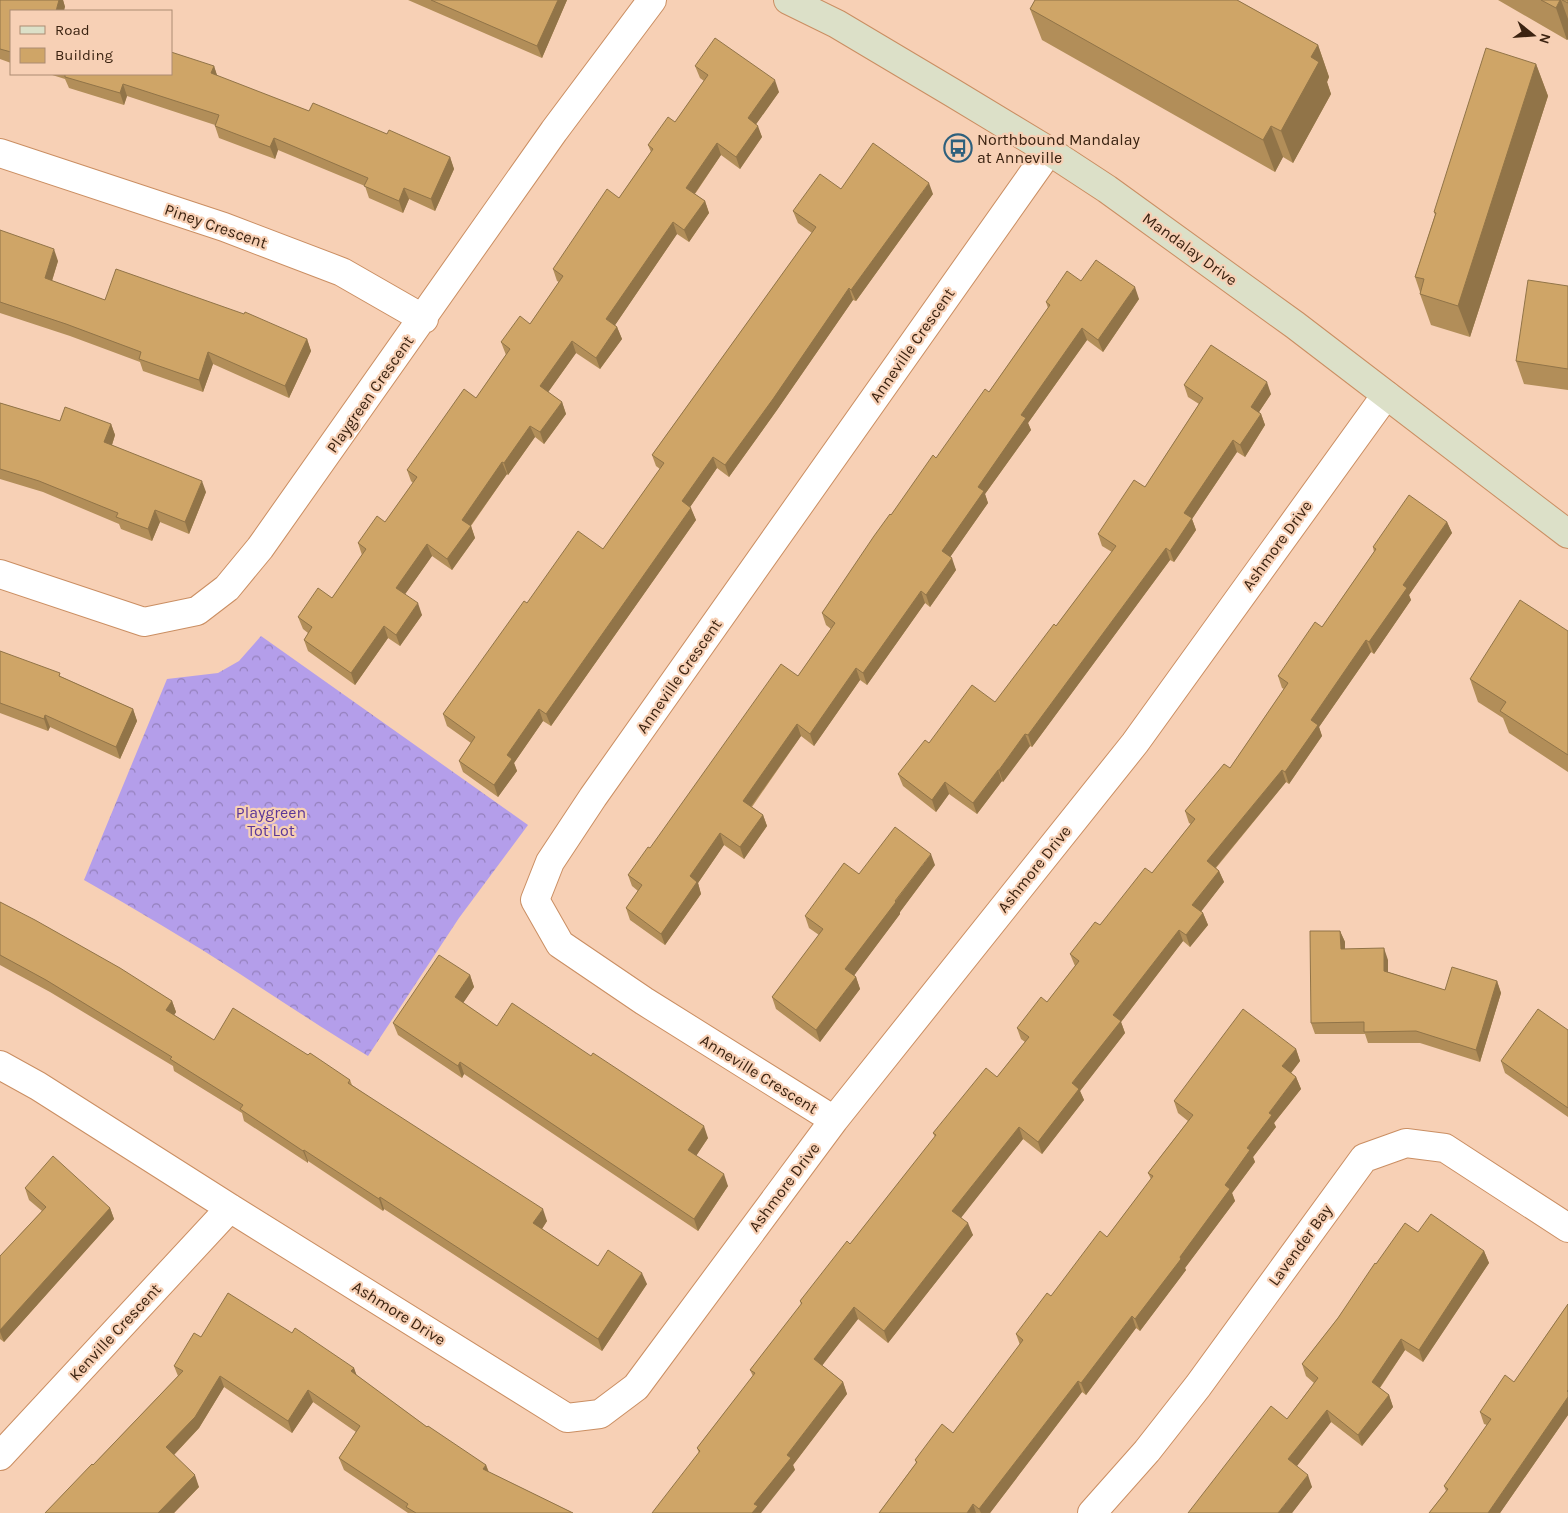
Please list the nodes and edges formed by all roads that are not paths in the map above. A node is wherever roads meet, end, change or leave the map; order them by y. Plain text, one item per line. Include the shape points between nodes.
1 (652, 0) edge
2 (788, 0) edge
3 (1049, 151) junction
4 (0, 153) edge
5 (424, 319) junction
6 (1386, 395) junction
7 (1568, 534) edge
8 (0, 574) edge
9 (0, 1064) edge
10 (834, 1120) junction
11 (230, 1208) junction
12 (1568, 1228) edge
13 (0, 1456) edge
14 (1092, 1513) edge

1 - 5 street, Playgreen Crescent via 554,131
2 - 3 street, Mandalay Drive via 837,24
3 - 6 street, Mandalay Drive via 1192,249
3 - 10 street, Anneville Crescent via 594,797 550,862 536,900 560,944 644,1001
4 - 5 street, Piney Crescent via 224,227 342,272
5 - 8 street, Playgreen Crescent via 260,548 227,588 197,610 144,622
6 - 7 street, Mandalay Drive
6 - 10 street, Ashmore Drive via 1135,743
9 - 11 street, Ashmore Drive
10 - 11 street, Ashmore Drive via 636,1387 600,1414 567,1418
11 - 13 street, Kenville Crescent
12 - 14 street, Lavender Bay via 1445,1148 1406,1143 1364,1158 1198,1386

